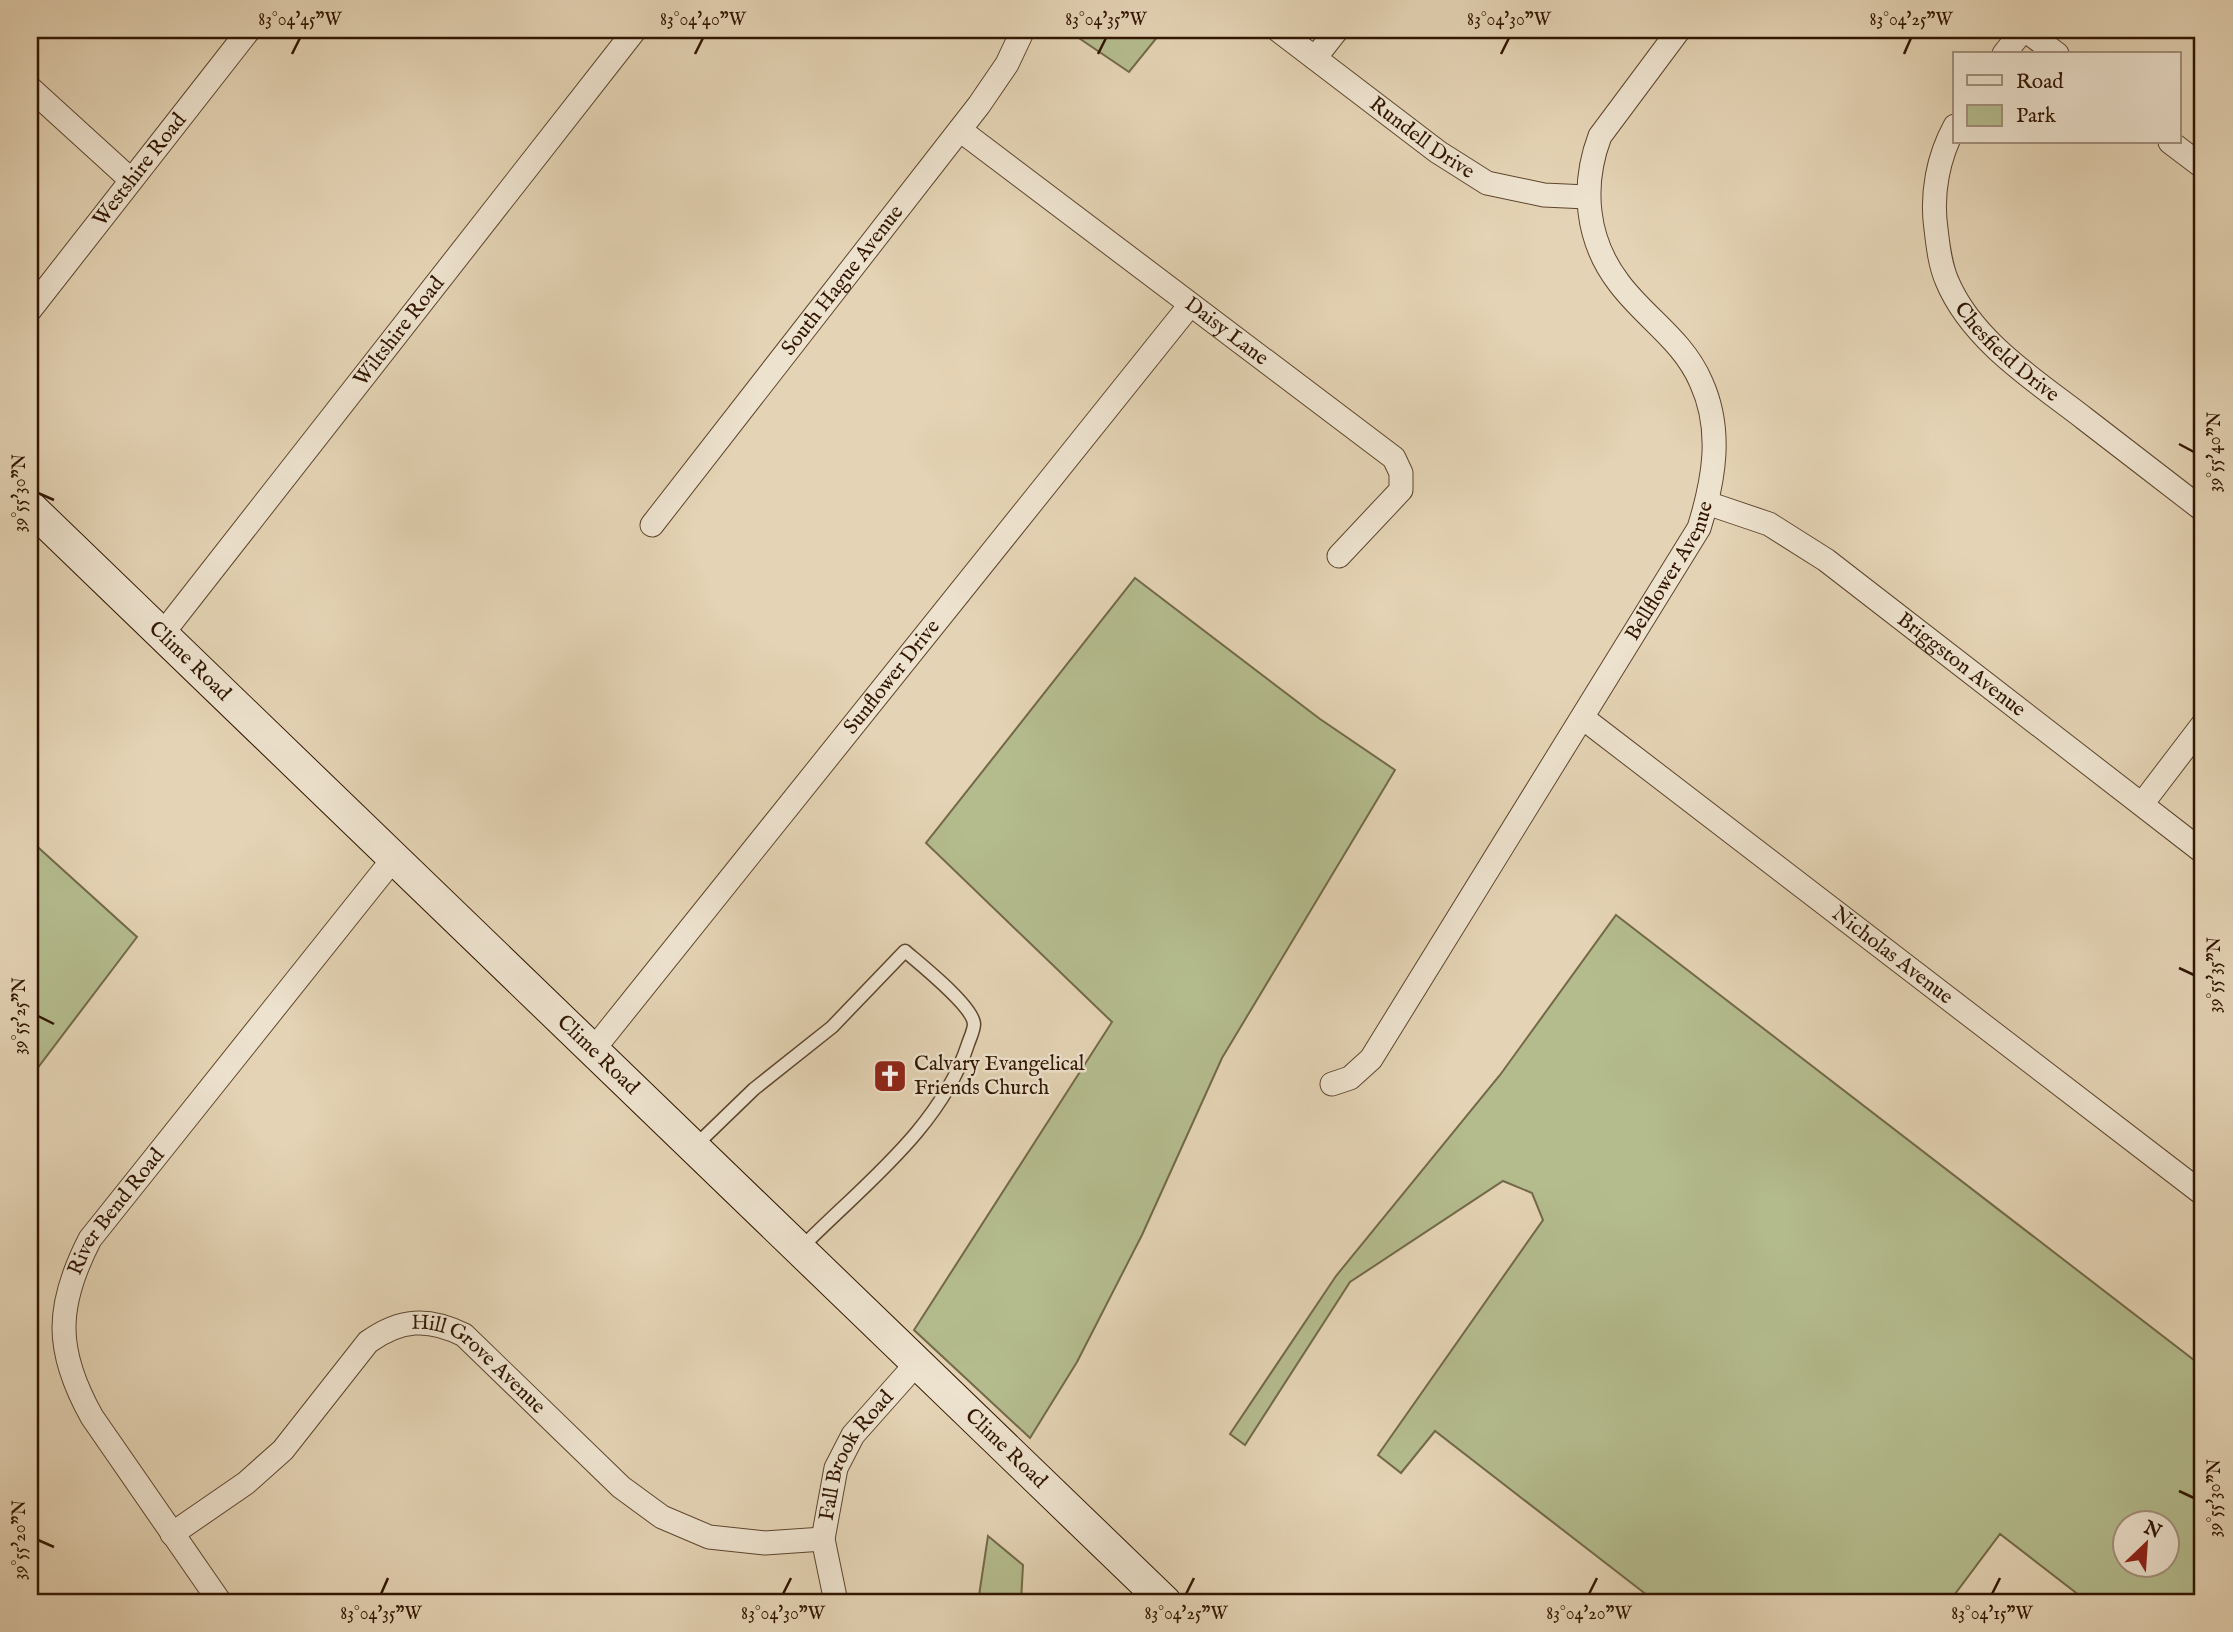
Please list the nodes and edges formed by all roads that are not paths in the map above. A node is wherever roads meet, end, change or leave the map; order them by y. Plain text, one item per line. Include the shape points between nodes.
1 (249, 30) edge
2 (635, 30) edge
3 (1023, 30) edge
4 (1278, 30) edge
5 (1337, 30) edge
6 (1679, 30) edge
7 (2024, 30) edge
8 (2006, 52) edge
9 (2054, 52) edge
10 (1315, 58) junction
11 (30, 88) edge
12 (960, 130) junction
13 (1953, 131) edge
14 (2173, 144) edge
15 (2203, 167) edge
16 (131, 180) junction
17 (1587, 197) junction
18 (1190, 305) junction
19 (30, 310) edge
20 (1707, 503) junction
21 (30, 506) edge
22 (2203, 510) edge
23 (652, 525) dead end
24 (1339, 556) dead end
25 (163, 634) junction
26 (1583, 718) junction
27 (2203, 724) edge
28 (2142, 804) junction
29 (2203, 852) edge
30 (394, 858) junction
31 (593, 1049) junction
32 (1332, 1084) dead end
33 (694, 1147) junction
34 (2200, 1186) edge
35 (800, 1249) junction
36 (917, 1363) junction
37 (172, 1534) junction
38 (823, 1539) junction
39 (220, 1602) edge
40 (836, 1602) edge
41 (1165, 1602) edge

1 - 16 street, Westshire Road
2 - 25 street, Wiltshire Road
3 - 12 street, South Hague Avenue via 1007,64
4 - 10 street, Rundell Drive
5 - 10 street
6 - 17 street, Bellflower Avenue via 1600,136 1592,156
7 - 8 street
7 - 9 street
10 - 17 street, Rundell Drive via 1438,152 1487,183 1544,195
11 - 16 street
12 - 18 street, Daisy Lane
12 - 23 street, South Hague Avenue
13 - 22 street, Chesfield Drive via 1938,165 1933,210 1947,281 1967,313 2013,363
14 - 15 street
16 - 19 street, Westshire Road
17 - 20 street, Bellflower Avenue via 1591,226 1607,265 1620,285 1673,338 1702,382 1716,436
18 - 24 street, Daisy Lane via 1394,458 1401,473 1401,490
18 - 31 street, Sunflower Drive
20 - 26 street, Bellflower Avenue via 1686,554
20 - 28 street, Briggston Avenue via 1769,524 1826,560
21 - 25 main road, Clime Road
25 - 30 main road, Clime Road
26 - 32 street, Bellflower Avenue via 1371,1059 1350,1078
26 - 34 street, Nicholas Avenue
27 - 28 street
28 - 29 street, Briggston Avenue
30 - 31 main road, Clime Road
30 - 37 street, River Bend Road via 90,1240 65,1297 66,1360 76,1389
31 - 33 main road, Clime Road
33 - 35 main road, Clime Road
33 - 35 lane via 754,1088 832,1027 905,951 960,1002 974,1025 958,1074 918,1131
35 - 36 main road, Clime Road
36 - 38 street, Fall Brook Road via 853,1435 836,1468
36 - 41 main road, Clime Road
37 - 38 street, Hill Grove Avenue via 247,1483 283,1450 368,1342 395,1326 425,1321 464,1335 621,1487 662,1517 709,1537 765,1543
37 - 39 street, River Bend Road
38 - 40 street, Fall Brook Road

